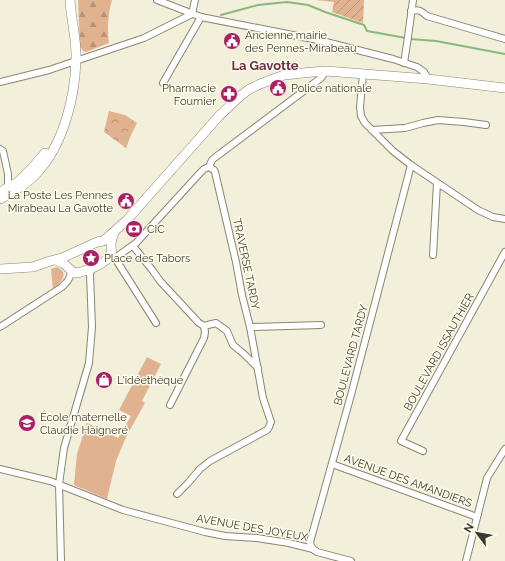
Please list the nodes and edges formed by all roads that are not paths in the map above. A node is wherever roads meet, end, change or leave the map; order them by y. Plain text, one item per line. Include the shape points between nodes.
1 (158, 0) edge
2 (195, 0) edge
3 (413, 0) edge
4 (69, 2) edge
5 (411, 11) junction
6 (192, 14) junction
7 (201, 17) junction
8 (505, 39) edge
9 (76, 61) junction
10 (404, 63) junction
11 (326, 71) junction
12 (363, 74) junction
13 (428, 79) junction
14 (0, 82) edge
15 (162, 83) dead end
16 (505, 88) edge
17 (486, 125) dead end
18 (372, 130) junction
19 (62, 131) junction
20 (0, 149) edge
21 (411, 165) junction
22 (209, 168) junction
23 (8, 174) junction
24 (18, 182) junction
25 (437, 182) junction
26 (8, 188) junction
27 (0, 192) edge
28 (0, 198) edge
29 (505, 219) edge
30 (133, 246) junction
31 (110, 251) junction
32 (505, 252) edge
33 (123, 253) junction
34 (433, 255) dead end
35 (69, 256) junction
36 (56, 260) junction
37 (92, 268) junction
38 (0, 269) edge
39 (70, 270) junction
40 (156, 323) dead end
41 (321, 325) dead end
42 (204, 326) junction
43 (0, 327) edge
44 (250, 327) junction
45 (258, 368) junction
46 (170, 405) dead end
47 (505, 449) edge
48 (423, 450) dead end
49 (332, 464) junction
50 (0, 469) edge
51 (59, 484) junction
52 (177, 494) dead end
53 (477, 517) junction
54 (313, 549) junction
55 (61, 561) edge
56 (351, 561) edge
57 (466, 561) edge

1 - 6 street
2 - 6 street
3 - 5 street
4 - 9 main road
5 - 8 street via 417,10 427,16
5 - 10 street
6 - 7 street
6 - 9 street via 144,38
7 - 10 street via 318,40
7 - 15 street
9 - 14 street
9 - 19 main road via 69,112
10 - 13 street via 417,67
11 - 12 main road
11 - 22 street via 321,78 212,160
11 - 31 main road via 284,75 260,84 239,97 218,116 114,232
12 - 13 main road
12 - 18 street via 361,116
13 - 16 main road
17 - 18 street via 438,120 405,128
18 - 21 street
19 - 24 main road via 34,167
19 - 28 main road via 54,151 38,172 16,191
20 - 23 street via 3,151
21 - 25 street
21 - 49 street, BOULEVARD TARDY
22 - 30 street via 200,173
22 - 44 street, TRAVERSE TARDY via 214,170
23 - 24 street
23 - 26 street
24 - 26 main road
24 - 28 main road via 16,187
25 - 29 street via 478,210
25 - 34 street
26 - 27 main road
30 - 33 street
30 - 42 street via 160,281
31 - 33 street
31 - 33 street
31 - 35 main road via 97,242
31 - 37 main road
31 - 40 street
32 - 48 street, BOULEVARD ISSAUTHIER via 401,441
35 - 36 main road
35 - 39 main road via 67,261
36 - 38 main road via 33,267
36 - 39 main road
37 - 39 main road via 78,273
37 - 51 street via 90,363 64,448
39 - 43 street via 67,283
41 - 44 street
42 - 45 street via 216,323 227,331 233,345
42 - 46 street via 204,338
44 - 45 street, TRAVERSE TARDY
45 - 52 street, TRAVERSE TARDY via 263,398 271,422 269,427 210,461
47 - 53 street via 487,478
49 - 53 street, AVENUE DES AMANDIERS
49 - 54 street, BOULEVARD TARDY via 310,542
50 - 51 street, AVENUE DES JOYEUX
51 - 54 street, AVENUE DES JOYEUX via 122,510 205,532 289,543
51 - 55 street
53 - 57 street
54 - 56 street, AVENUE DES JOYEUX

